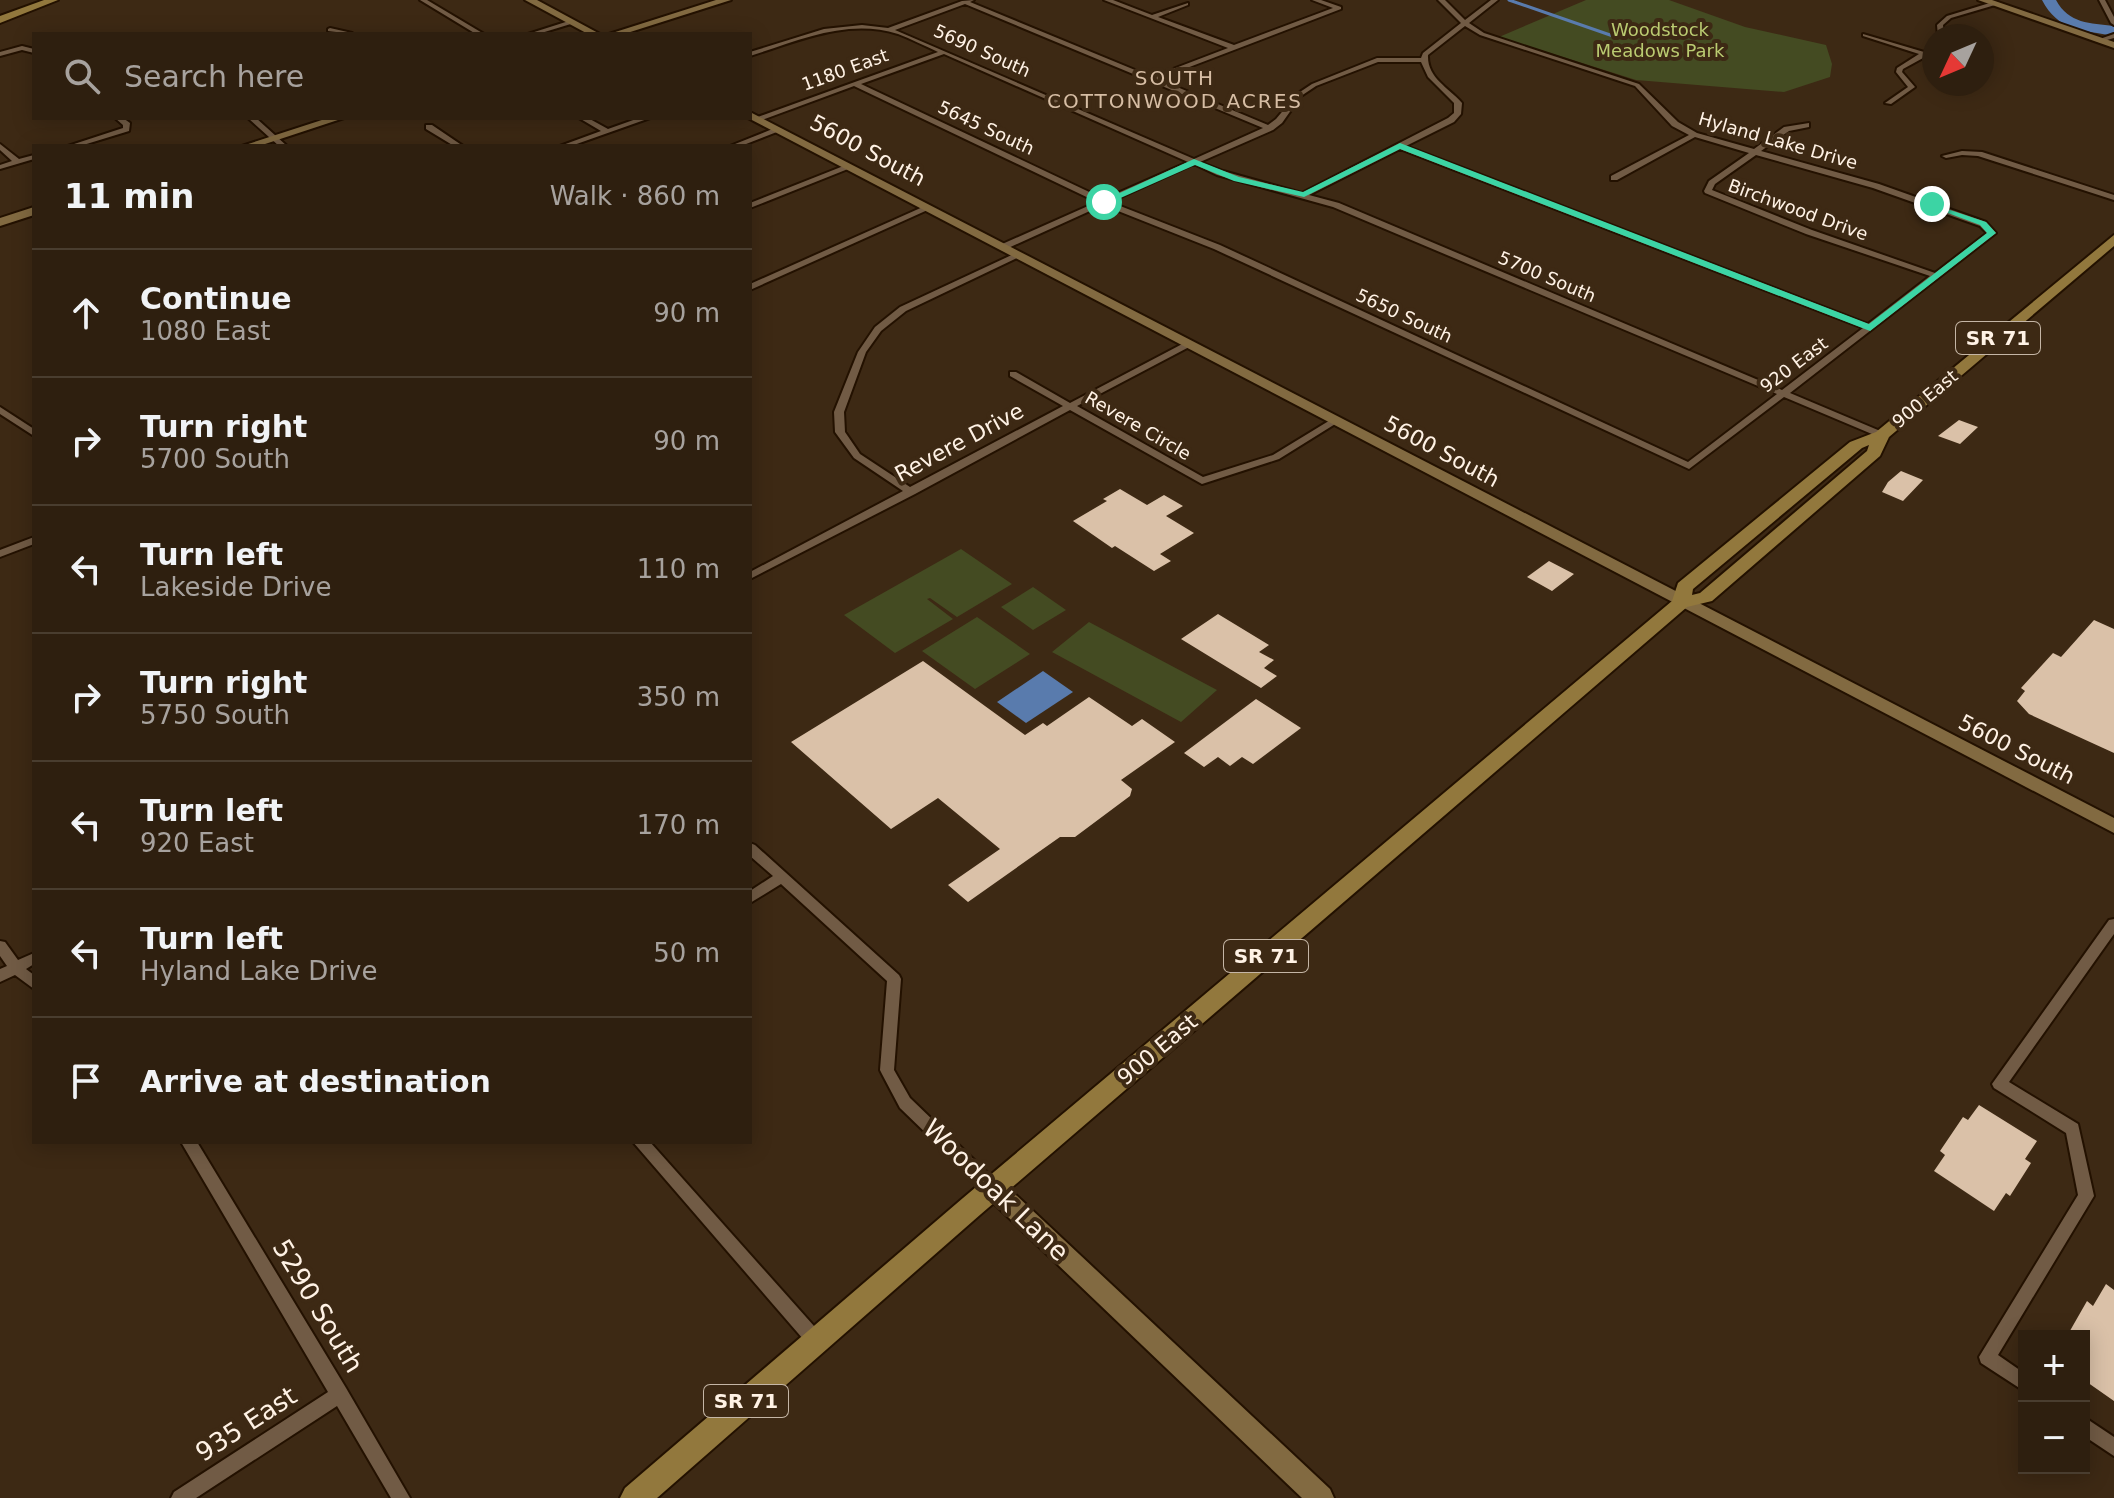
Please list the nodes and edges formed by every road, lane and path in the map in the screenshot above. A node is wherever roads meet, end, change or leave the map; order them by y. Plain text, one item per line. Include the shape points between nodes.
1 (26, 0) edge
2 (53, 0) edge
3 (423, 0) edge
4 (530, 0) edge
5 (726, 0) edge
6 (1107, 0) edge
7 (1315, 0) edge
8 (1441, 0) edge
9 (1495, 0) edge
10 (967, 1) edge
11 (1988, 2) edge
12 (2103, 2) edge
13 (1186, 4) dead end
14 (2114, 5) edge
15 (0, 10) edge
16 (1152, 17) junction
17 (0, 20) edge
18 (572, 22) junction
19 (1464, 23) junction
20 (2114, 23) edge
21 (1941, 24) edge
22 (330, 30) dead end
23 (888, 30) junction
24 (340, 32) edge
25 (478, 32) edge
26 (538, 32) edge
27 (591, 32) edge
28 (621, 32) edge
29 (1865, 35) dead end
30 (2114, 36) edge
31 (2100, 40) junction
32 (2114, 45) edge
33 (1235, 48) junction
34 (32, 50) edge
35 (944, 52) junction
36 (752, 53) edge
37 (1922, 53) edge
38 (0, 54) edge
39 (1922, 56) edge
40 (1423, 60) junction
41 (1152, 79) junction
42 (855, 84) junction
43 (1889, 103) dead end
44 (753, 117) edge
45 (121, 120) edge
46 (254, 120) edge
47 (332, 120) edge
48 (587, 120) edge
49 (640, 120) edge
50 (1806, 125) dead end
51 (429, 127) dead end
52 (1270, 128) junction
53 (778, 130) junction
54 (607, 131) junction
55 (1694, 135) junction
56 (272, 138) junction
57 (78, 144) edge
58 (253, 144) edge
59 (280, 144) edge
60 (456, 144) edge
61 (570, 144) edge
62 (740, 144) edge
63 (0, 146) edge
64 (1400, 146) junction
65 (1754, 153) junction
66 (1946, 156) dead end
67 (32, 158) edge
68 (18, 162) junction
69 (1194, 162) junction
70 (0, 167) edge
71 (849, 167) junction
72 (1614, 178) dead end
73 (2063, 181) junction
74 (2052, 190) dead end
75 (1304, 195) junction
76 (2114, 198) edge
77 (1104, 202) junction
78 (752, 205) edge
79 (928, 208) junction
80 (32, 212) edge
81 (0, 222) edge
82 (1992, 231) joint
83 (2114, 239) edge
84 (1003, 247) junction
85 (1016, 255) junction
86 (1937, 276) junction
87 (752, 286) edge
88 (1870, 328) junction
89 (1188, 344) junction
90 (1013, 374) dead end
91 (1782, 394) junction
92 (1071, 407) junction
93 (0, 410) edge
94 (1335, 421) junction
95 (32, 432) edge
96 (1882, 435) junction
97 (1689, 466) joint
98 (911, 492) junction
99 (32, 541) edge
100 (0, 554) edge
101 (752, 575) edge
102 (1681, 603) junction
103 (2114, 826) edge
104 (752, 850) edge
105 (782, 877) junction
106 (752, 897) edge
107 (2114, 924) edge
108 (0, 946) edge
109 (2107, 948) edge
110 (32, 959) edge
111 (16, 968) junction
112 (0, 976) edge
113 (32, 981) edge
114 (190, 1144) edge
115 (643, 1144) edge
116 (993, 1188) junction
117 (816, 1341) junction
118 (2018, 1379) edge
119 (340, 1394) junction
120 (2090, 1430) edge
121 (2114, 1447) edge
122 (180, 1498) edge
123 (401, 1498) edge
124 (635, 1498) edge
125 (1321, 1498) edge

1 - 15 main road
2 - 17 main road
3 - 25 street
4 - 18 main road
5 - 28 main road
6 - 16 street
7 - 33 street via 1339,8
8 - 19 street, Hyland Lake Drive
9 - 19 street
10 - 23 street
10 - 41 street
11 - 21 street
11 - 31 main road
12 - 14 street
12 - 20 street
13 - 16 street
16 - 33 street
18 - 26 street
18 - 27 main road
19 - 40 street via 1430,48
19 - 55 street, Hyland Lake Drive via 1482,34 1637,85 1675,124
22 - 24 street
23 - 35 street, 5690 South
23 - 36 street via 841,26
29 - 37 street
30 - 31 street
31 - 32 main road
33 - 41 street
34 - 38 street
35 - 42 street, 1180 East
35 - 69 street, 5690 South
39 - 43 street via 1900,68 1912,87
40 - 52 street via 1377,60 1314,85
40 - 64 street via 1459,109 1451,120
41 - 52 street
42 - 44 street, 1180 East
42 - 77 street, 5645 South
44 - 53 main road, 5600 South
45 - 57 street via 126,129
46 - 56 street
47 - 56 main road
48 - 54 street
49 - 54 street
50 - 65 street via 1787,129
51 - 60 street
52 - 69 street
53 - 62 street
53 - 71 main road, 5600 South
54 - 61 street
55 - 65 street, Hyland Lake Drive
55 - 72 street
56 - 58 main road
56 - 59 street
63 - 68 street
64 - 75 street
64 - 88 street
65 - 82 street, Hyland Lake Drive via 1876,186
65 - 86 street, Birchwood Drive via 1708,191
66 - 73 street via 1979,154
67 - 68 street
68 - 70 street
69 - 75 street, 5700 South
69 - 77 street
71 - 78 street
71 - 79 main road, 5600 South
73 - 74 street
73 - 76 street
75 - 91 street, 5700 South
77 - 84 street
77 - 97 street, 5650 South via 1217,247
79 - 84 main road, 5600 South
79 - 87 street
80 - 81 main road
82 - 86 street, 920 East
83 - 96 main road, 900 East / SR 71
84 - 85 main road, 5600 South
85 - 89 main road, 5600 South
85 - 98 street via 903,309 878,329 862,352 839,412 840,432 857,456
86 - 88 street, 920 East
88 - 91 street, 920 East
89 - 92 street, Revere Drive
89 - 94 main road, 5600 South
90 - 92 street, Revere Circle
91 - 96 street, 5700 South
91 - 97 street, 920 East
92 - 94 street, Revere Circle via 1202,481 1276,457
92 - 98 street, Revere Drive
93 - 95 street
94 - 102 main road, 5600 South
96 - 102 main road, 900 East / SR 71 via 1856,445 1684,587
98 - 101 street, Revere Drive
99 - 100 street
102 - 103 main road, 5600 South
102 - 116 main road, 900 East / SR 71
104 - 105 street, Woodoak Lane
105 - 106 street
105 - 116 street, Woodoak Lane via 894,979 887,1070 905,1103
107 - 109 street
108 - 111 street
109 - 118 street via 1999,1084 2073,1129 2086,1196 1987,1357
110 - 111 street
111 - 112 street
111 - 113 street
114 - 119 street, 5290 South
115 - 117 street
116 - 117 main road, 900 East / SR 71
116 - 125 main road, Woodoak Lane
117 - 124 main road, 900 East / SR 71
119 - 122 street, 935 East
119 - 123 street, 5290 South
120 - 121 street

